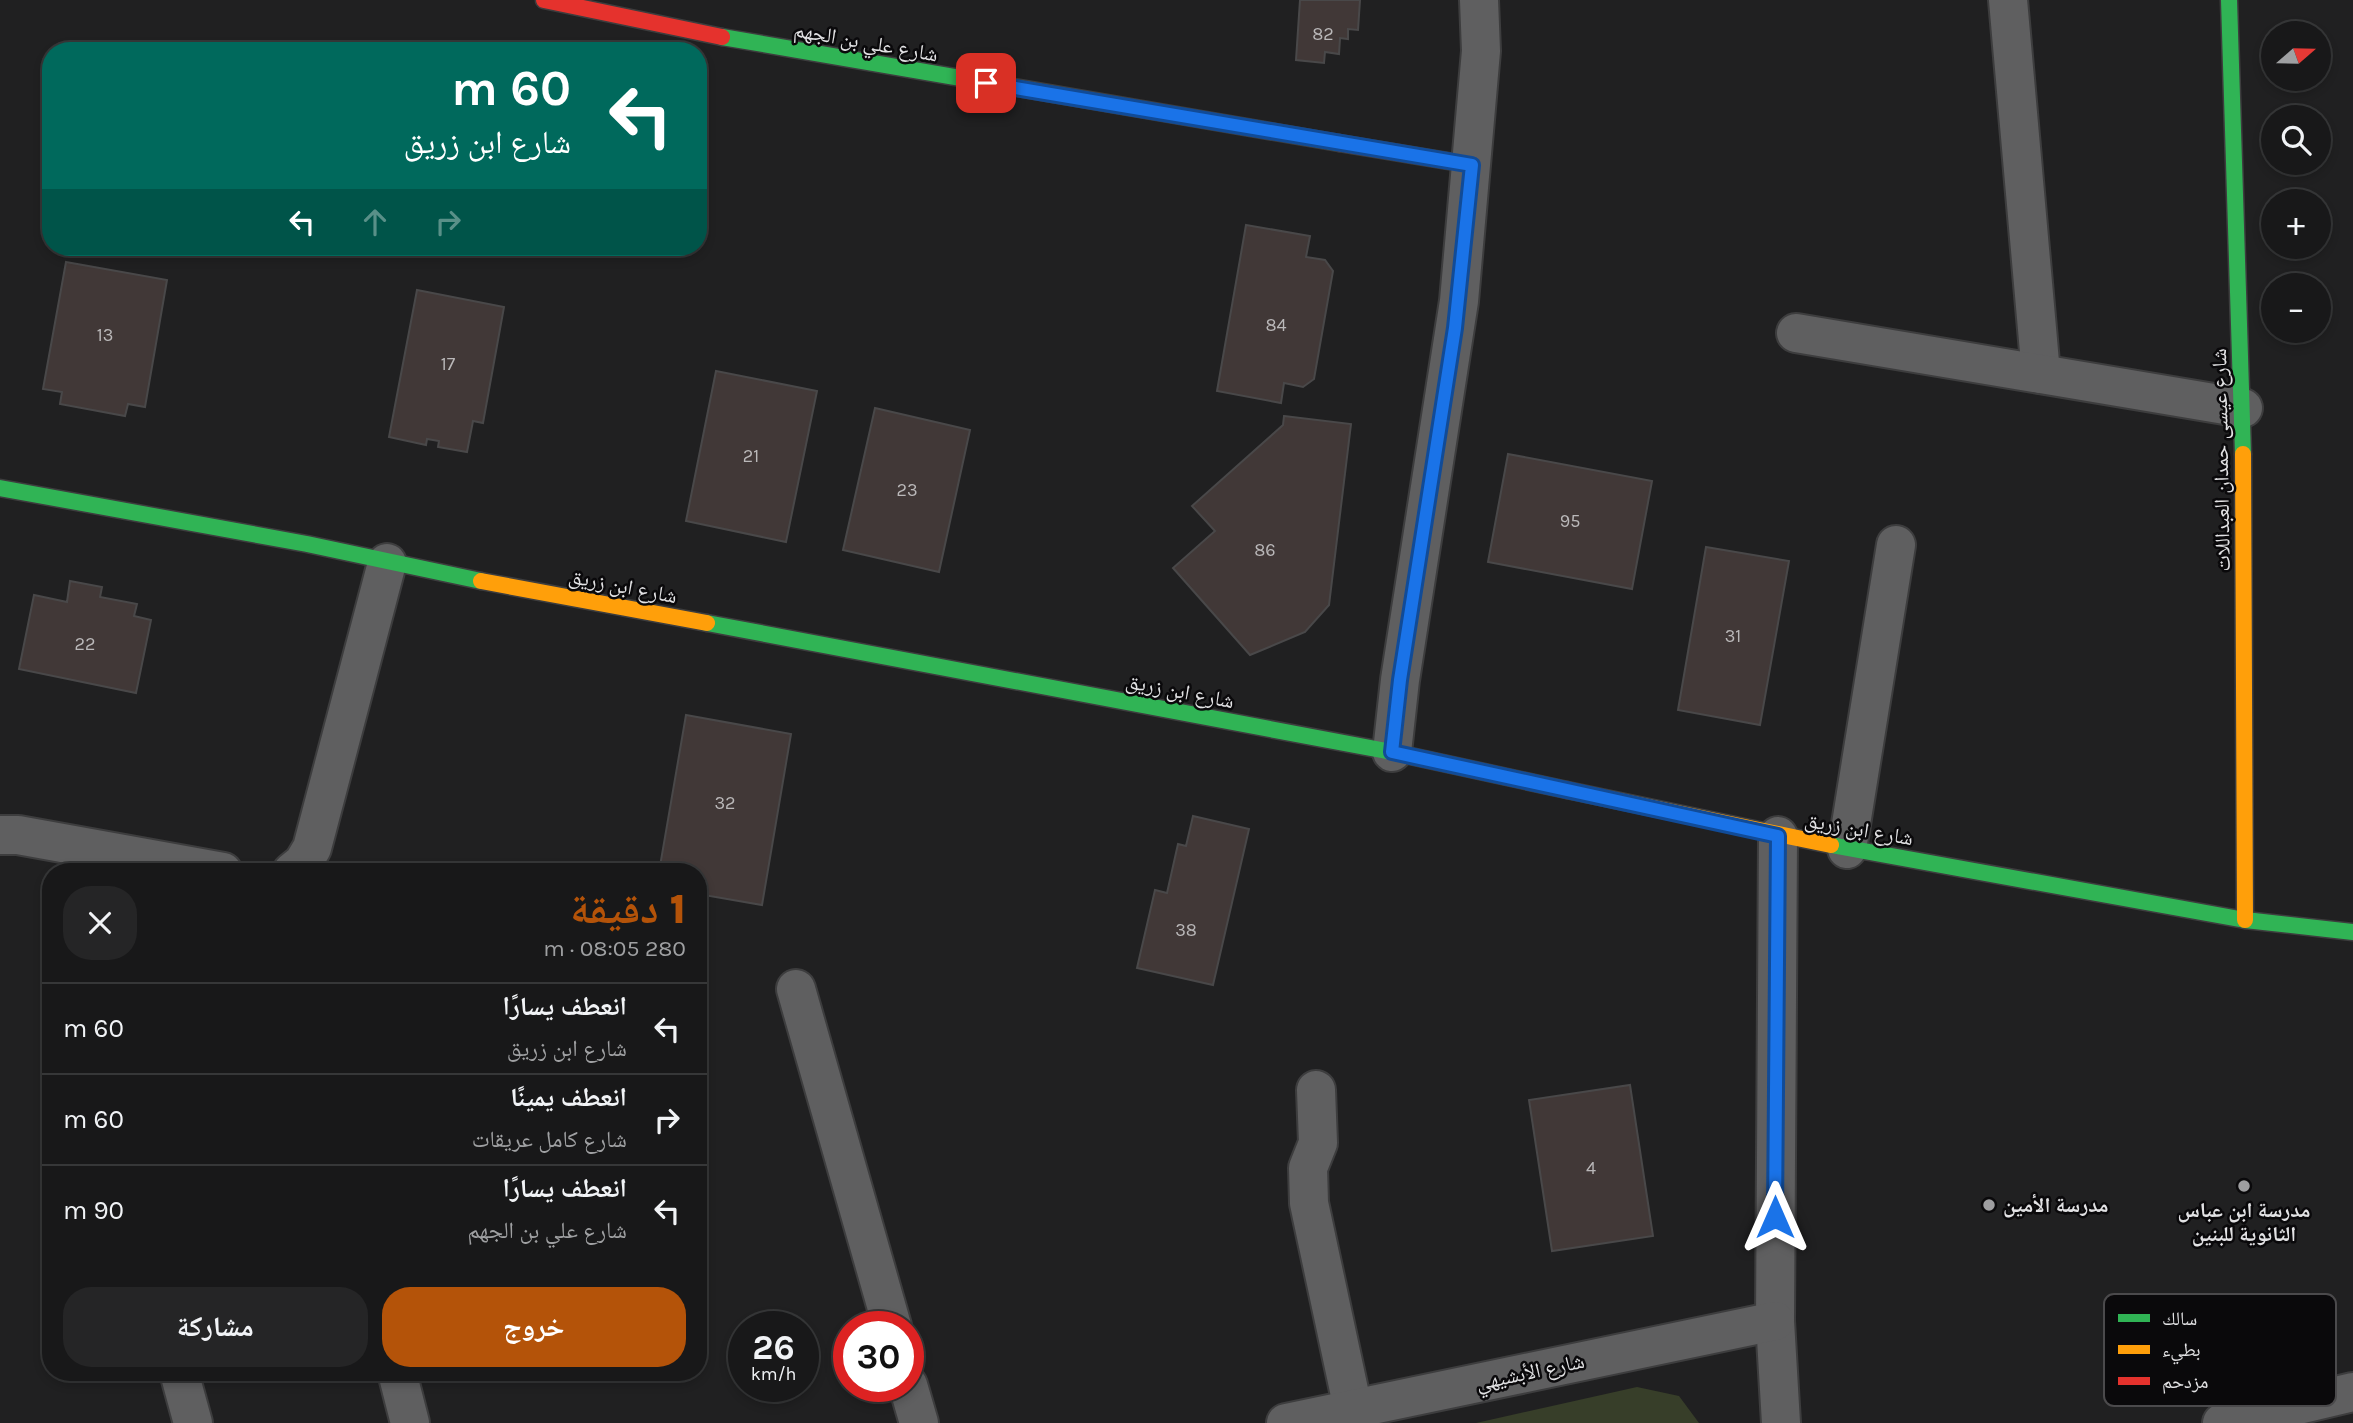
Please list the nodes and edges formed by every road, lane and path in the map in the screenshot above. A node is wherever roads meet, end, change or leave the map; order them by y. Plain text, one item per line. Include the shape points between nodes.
1 (544, 0) edge
2 (1479, 0) edge
3 (2008, 0) edge
4 (2229, 0) edge
5 (1472, 165) junction
6 (1796, 333) dead end
7 (2041, 374) junction
8 (2243, 408) junction
9 (0, 488) edge
10 (1896, 545) dead end
11 (387, 563) junction
12 (1392, 752) junction
13 (0, 835) edge
14 (1778, 836) junction
15 (1847, 849) junction
16 (172, 863) edge
17 (303, 863) edge
18 (2245, 920) junction
19 (2353, 932) edge
20 (796, 989) dead end
21 (1317, 1090) dead end
22 (888, 1311) edge
23 (1775, 1321) junction
24 (181, 1381) edge
25 (399, 1381) edge
26 (913, 1402) edge
27 (2294, 1406) edge
28 (1353, 1409) junction
29 (192, 1423) edge
30 (410, 1423) edge
31 (919, 1423) edge
32 (1286, 1423) edge
33 (1781, 1423) edge
34 (2222, 1423) edge

1 - 5 street, شارع علي بن الجهم via 769,47
2 - 5 street via 1481,51
3 - 7 street
4 - 8 street, شارع عيسى حمدان العبداللات
5 - 12 street via 1455,328
6 - 7 street
7 - 8 street
8 - 18 street, شارع عيسى حمدان العبداللات
9 - 11 street, شارع ابن زريق
10 - 15 street
11 - 12 street, شارع ابن زريق
11 - 17 street via 313,848
12 - 14 street, شارع ابن زريق
13 - 16 street
14 - 15 street, شارع ابن زريق
14 - 23 street
15 - 18 street, شارع ابن زريق
18 - 19 street, شارع ابن زريق
20 - 22 street
21 - 28 street via 1318,1143 1308,1168 1309,1203
23 - 28 street, شارع الأبشيهي
23 - 33 street
24 - 29 street
25 - 30 street
26 - 31 street
27 - 34 street
28 - 32 street, شارع الأبشيهي

